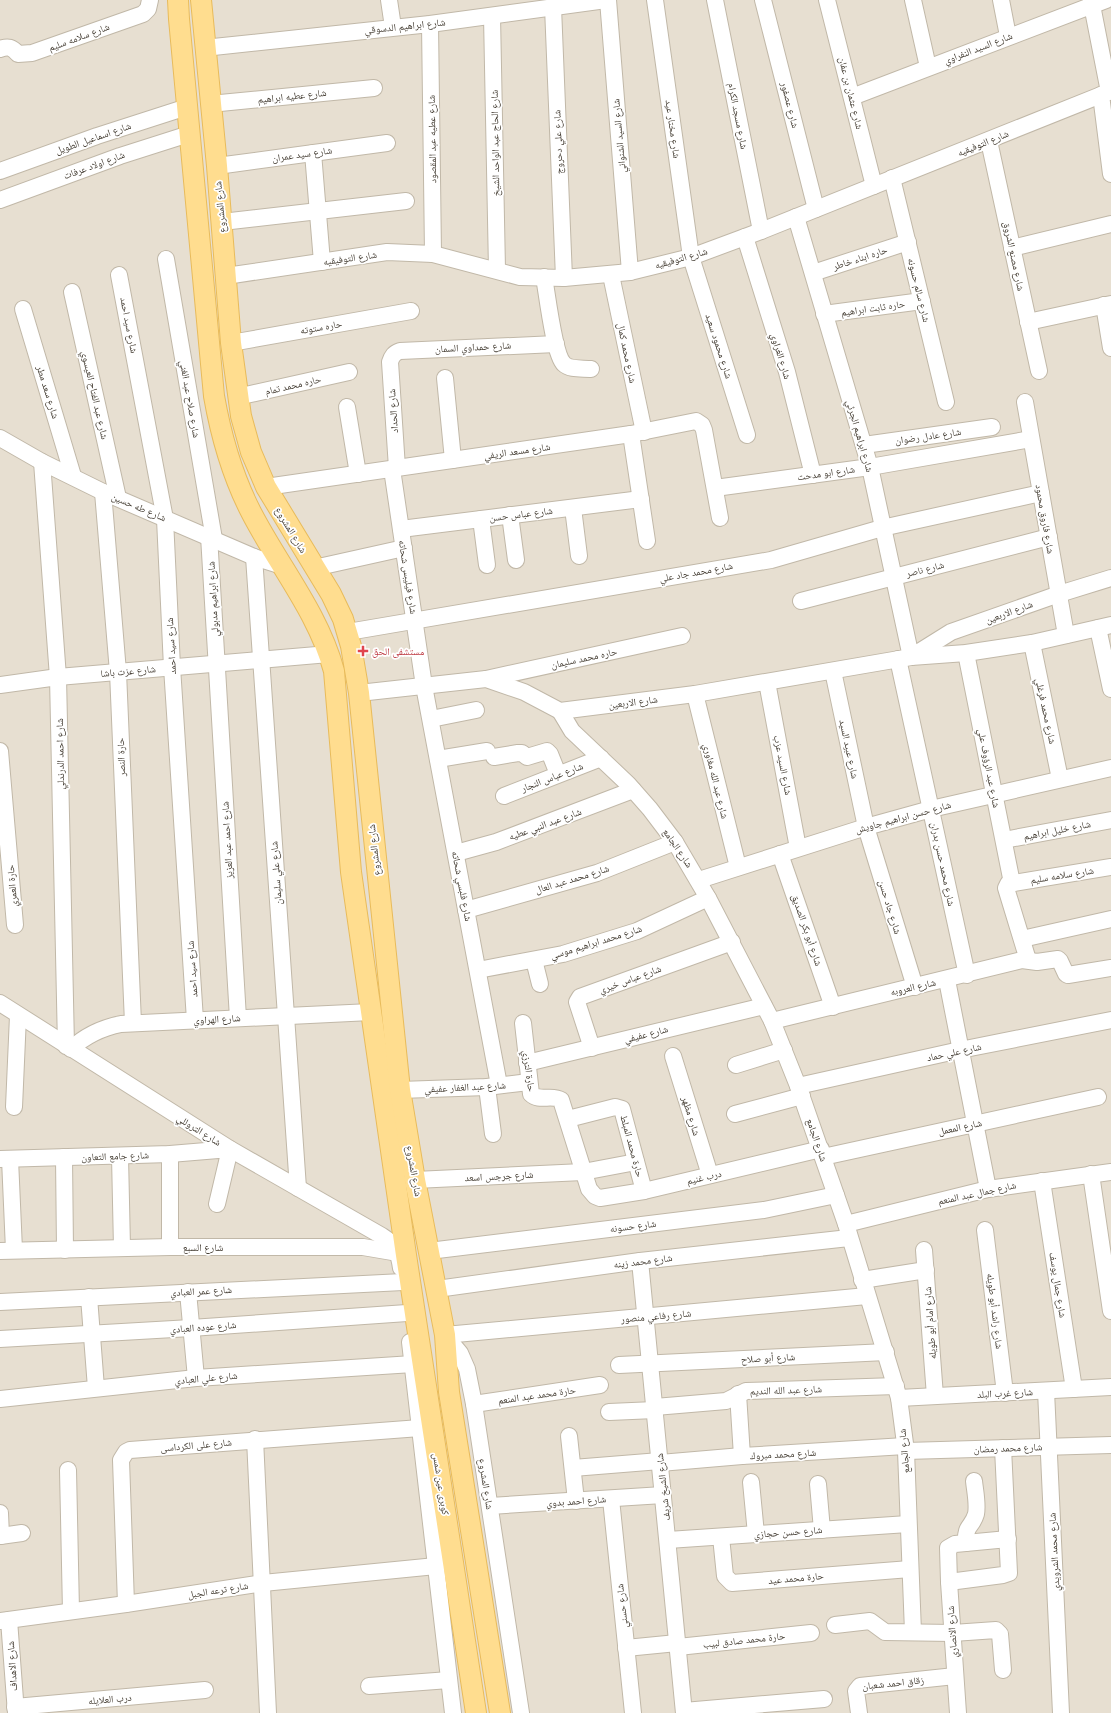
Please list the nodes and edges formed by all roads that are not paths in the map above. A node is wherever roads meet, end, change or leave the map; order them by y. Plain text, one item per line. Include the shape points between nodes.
1 (150, 0) edge
2 (178, 0) edge
3 (201, 0) edge
4 (390, 0) edge
5 (604, 0) edge
6 (655, 0) edge
7 (715, 0) edge
8 (764, 0) edge
9 (827, 0) edge
10 (912, 0) edge
11 (1001, 0) edge
12 (1096, 2) edge
13 (518, 6) edge
14 (553, 7) junction
15 (492, 16) junction
16 (430, 24) junction
17 (393, 27) junction
18 (1008, 36) junction
19 (204, 48) junction
20 (0, 49) edge
21 (928, 67) junction
22 (374, 88) dead end
23 (1107, 93) edge
24 (852, 97) junction
25 (210, 104) junction
26 (187, 107) junction
27 (189, 134) junction
28 (989, 141) junction
29 (387, 143) dead end
30 (313, 153) junction
31 (217, 166) junction
32 (0, 172) edge
33 (1111, 174) edge
34 (892, 178) junction
35 (874, 186) junction
36 (0, 200) edge
37 (406, 202) dead end
38 (816, 210) junction
39 (317, 212) junction
40 (796, 217) junction
41 (222, 222) junction
42 (1111, 224) edge
43 (761, 231) junction
44 (745, 237) junction
45 (908, 242) junction
46 (1012, 248) junction
47 (433, 254) junction
48 (690, 258) junction
49 (166, 259) dead end
50 (322, 262) junction
51 (497, 270) junction
52 (630, 272) junction
53 (813, 273) junction
54 (119, 275) dead end
55 (611, 275) junction
56 (226, 276) junction
57 (544, 277) junction
58 (564, 278) junction
59 (72, 292) dead end
60 (922, 301) junction
61 (1108, 305) edge
62 (23, 309) dead end
63 (411, 312) dead end
64 (824, 314) junction
65 (1028, 322) junction
66 (231, 343) junction
67 (556, 344) junction
68 (1111, 348) edge
69 (393, 355) joint
70 (591, 369) dead end
71 (1039, 371) dead end
72 (349, 372) dead end
73 (445, 378) dead end
74 (237, 397) junction
75 (946, 402) dead end
76 (1025, 402) dead end
77 (347, 407) dead end
78 (992, 428) dead end
79 (638, 433) junction
80 (747, 434) dead end
81 (0, 438) edge
82 (1031, 439) junction
83 (864, 445) junction
84 (454, 460) junction
85 (42, 462) junction
86 (870, 467) junction
87 (395, 468) junction
88 (358, 474) junction
89 (813, 475) junction
90 (73, 476) junction
91 (266, 487) junction
92 (715, 488) junction
93 (103, 492) junction
94 (1041, 493) junction
95 (118, 498) junction
96 (641, 499) junction
97 (573, 508) junction
98 (510, 515) junction
99 (165, 518) junction
100 (720, 518) dead end
101 (481, 519) junction
102 (882, 528) junction
103 (401, 529) junction
104 (1049, 537) junction
105 (211, 538) junction
106 (647, 541) dead end
107 (404, 548) junction
108 (580, 556) dead end
109 (254, 557) junction
110 (516, 560) dead end
111 (487, 565) dead end
112 (282, 566) junction
113 (314, 568) junction
114 (894, 577) junction
115 (1111, 578) edge
116 (1058, 594) junction
117 (801, 601) dead end
118 (415, 620) junction
119 (1105, 626) edge
120 (348, 632) junction
121 (1066, 635) junction
122 (682, 636) dead end
123 (1032, 643) junction
124 (966, 653) junction
125 (329, 654) junction
126 (261, 658) junction
127 (905, 658) junction
128 (216, 663) junction
129 (172, 667) junction
130 (833, 671) junction
131 (118, 672) junction
132 (58, 677) junction
133 (486, 679) junction
134 (767, 682) junction
135 (0, 685) edge
136 (424, 686) junction
137 (1111, 689) edge
138 (359, 693) junction
139 (695, 694) junction
140 (476, 710) dead end
141 (560, 711) junction
142 (431, 719) junction
143 (0, 751) edge
144 (601, 758) junction
145 (438, 759) junction
146 (1111, 768) edge
147 (1, 774) edge
148 (558, 774) junction
149 (1060, 779) junction
150 (633, 790) junction
151 (995, 794) junction
152 (504, 796) dead end
153 (931, 809) junction
154 (1111, 820) edge
155 (866, 827) junction
156 (1004, 840) junction
157 (675, 842) junction
158 (798, 848) junction
159 (456, 853) junction
160 (780, 854) junction
161 (738, 867) junction
162 (1111, 867) edge
163 (698, 880) junction
164 (1012, 883) junction
165 (708, 898) junction
166 (466, 910) junction
167 (1111, 919) edge
168 (15, 926) dead end
169 (1022, 939) junction
170 (732, 942) junction
171 (534, 960) junction
172 (1028, 960) junction
173 (1111, 968) edge
174 (478, 970) junction
175 (967, 975) junction
176 (947, 980) junction
177 (540, 984) dead end
178 (915, 987) junction
179 (0, 1003) edge
180 (764, 1006) junction
181 (833, 1007) junction
182 (371, 1012) junction
183 (18, 1016) junction
184 (286, 1016) junction
185 (238, 1018) junction
186 (195, 1020) junction
187 (1111, 1020) edge
188 (772, 1021) junction
189 (133, 1023) junction
190 (523, 1023) dead end
191 (69, 1048) junction
192 (592, 1048) junction
193 (784, 1050) junction
194 (960, 1050) junction
195 (672, 1056) dead end
196 (527, 1063) junction
197 (736, 1066) dead end
198 (529, 1082) junction
199 (493, 1086) junction
200 (400, 1090) junction
201 (800, 1091) junction
202 (1098, 1096) dead end
203 (14, 1107) dead end
204 (735, 1114) dead end
205 (568, 1119) junction
206 (975, 1123) junction
207 (493, 1134) dead end
208 (230, 1150) junction
209 (822, 1153) junction
210 (170, 1154) junction
211 (120, 1156) junction
212 (64, 1157) junction
213 (5, 1159) edge
214 (636, 1162) junction
215 (583, 1172) junction
216 (1111, 1172) edge
217 (1091, 1174) junction
218 (710, 1175) junction
219 (415, 1180) junction
220 (1042, 1181) junction
221 (298, 1188) junction
222 (988, 1189) junction
223 (644, 1191) junction
224 (836, 1195) junction
225 (218, 1204) dead end
226 (985, 1230) dead end
227 (847, 1231) junction
228 (170, 1247) junction
229 (122, 1248) junction
230 (65, 1250) junction
231 (924, 1250) dead end
232 (7, 1251) edge
233 (429, 1251) junction
234 (402, 1254) junction
235 (640, 1261) junction
236 (926, 1270) junction
237 (862, 1280) junction
238 (403, 1282) junction
239 (437, 1289) junction
240 (188, 1292) junction
241 (867, 1296) junction
242 (89, 1297) junction
243 (0, 1302) edge
244 (1111, 1311) edge
245 (407, 1313) junction
246 (646, 1317) junction
247 (191, 1328) junction
248 (92, 1334) junction
249 (445, 1335) junction
250 (0, 1339) edge
251 (886, 1352) junction
252 (417, 1360) junction
253 (650, 1363) junction
254 (619, 1365) dead end
255 (196, 1378) junction
256 (600, 1385) dead end
257 (1111, 1387) edge
258 (96, 1388) junction
259 (1074, 1389) junction
260 (1046, 1391) junction
261 (898, 1392) junction
262 (1005, 1393) junction
263 (738, 1394) junction
264 (935, 1396) junction
265 (0, 1399) edge
266 (474, 1404) junction
267 (655, 1409) junction
268 (609, 1412) dead end
269 (420, 1428) junction
270 (570, 1436) dead end
271 (255, 1439) junction
272 (1111, 1445) edge
273 (1049, 1447) junction
274 (1003, 1448) junction
275 (906, 1449) junction
276 (742, 1456) junction
277 (660, 1462) junction
278 (573, 1468) junction
279 (68, 1470) dead end
280 (974, 1481) dead end
281 (751, 1482) dead end
282 (818, 1484) dead end
283 (663, 1496) junction
284 (611, 1499) junction
285 (576, 1501) junction
286 (490, 1506) junction
287 (0, 1513) edge
288 (908, 1524) junction
289 (822, 1530) junction
290 (22, 1533) dead end
291 (756, 1534) junction
292 (1, 1536) edge
293 (721, 1537) junction
294 (1008, 1539) junction
295 (668, 1540) junction
296 (966, 1543) junction
297 (436, 1566) junction
298 (910, 1569) junction
299 (949, 1582) junction
300 (263, 1583) junction
301 (126, 1604) junction
302 (71, 1611) junction
303 (5, 1620) edge
304 (835, 1626) dead end
305 (913, 1632) junction
306 (811, 1633) dead end
307 (952, 1633) junction
308 (677, 1645) junction
309 (626, 1648) junction
310 (1003, 1670) dead end
311 (956, 1676) junction
312 (449, 1680) junction
313 (369, 1686) dead end
314 (204, 1690) dead end
315 (824, 1700) dead end
316 (15, 1710) edge
317 (684, 1712) edge
318 (268, 1713) edge
319 (453, 1713) edge
320 (476, 1713) edge
321 (500, 1713) edge
322 (521, 1713) edge
323 (633, 1713) edge
324 (858, 1713) edge
325 (958, 1713) edge
326 (1061, 1713) edge

1 - 20 street, شارع سلامه سليم via 148,9 143,14 32,53 24,55 18,54 12,48
2 - 26 main road, شارع المشروع
3 - 19 main road, شارع المشروع
4 - 17 street
5 - 14 street, شارع ابراهيم الدسوقي
5 - 52 street, شارع السيد الشنواني
6 - 48 street, شارع مختار عيد
7 - 43 street, شارع مسجد الكرام
8 - 38 street, شارع عصفور
9 - 24 street, شارع عثمان بن عفان
10 - 21 street
11 - 18 street
12 - 18 street, شارع السيد النفراوي
12 - 23 street
13 - 14 street, شارع ابراهيم الدسوقي
13 - 15 street, شارع ابراهيم الدسوقي
14 - 58 street, شارع علي دحروج
15 - 16 street, شارع ابراهيم الدسوقي
15 - 51 street, شارع الحاج عبد الواحد الشيخ
16 - 17 street, شارع ابراهيم الدسوقي
16 - 47 street, شارع عطيه عبد المقصود
17 - 19 street, شارع ابراهيم الدسوقي
18 - 21 street, شارع السيد النفراوي
19 - 25 main road, شارع المشروع
21 - 24 street, شارع السيد النفراوي
22 - 25 street, شارع عطيه ابراهيم
23 - 28 street, شارع التوفيقيه
23 - 33 street
24 - 35 street, شارع عثمان بن عفان
25 - 31 main road, شارع المشروع
26 - 27 main road, شارع المشروع
26 - 32 street, شارع اسماعيل الطويل via 97,136
27 - 36 street, شارع اولاد عرفات
27 - 112 main road, شارع المشروع via 218,421 226,452 241,491
28 - 34 street, شارع التوفيقيه
28 - 46 street, شارع مصنع الشروق
29 - 30 street, شارع سيد عمران
30 - 31 street, شارع سيد عمران
30 - 39 street
31 - 41 main road, شارع المشروع
34 - 35 street, شارع التوفيقيه
34 - 45 street, شارع سالم حسونه
35 - 38 street, شارع التوفيقيه
37 - 39 street
38 - 40 street, شارع التوفيقيه
39 - 41 street
39 - 50 street
40 - 43 street, شارع التوفيقيه
40 - 53 street, شارع ابراهيم الجرئي
41 - 56 main road, شارع المشروع
42 - 46 street
43 - 44 street, شارع التوفيقيه
44 - 48 street, شارع التوفيقيه
44 - 89 street, شارع الغراوي via 787,372
45 - 53 street, حاره ابناء خاطر
45 - 60 street, شارع سالم حسونه
46 - 65 street, شارع مصنع الشروق
47 - 50 street, شارع التوفيقيه via 387,252
47 - 51 street, شارع التوفيقيه
48 - 52 street, شارع التوفيقيه
48 - 80 street, شارع محمود سعيد
49 - 105 street, شارع صلاح عبد الغني
50 - 56 street, شارع التوفيقيه
51 - 57 street, شارع التوفيقيه via 520,277
52 - 55 street, شارع التوفيقيه
53 - 64 street, شارع ابراهيم الجرئي
54 - 99 street, شارع سيد احمد
55 - 58 street, شارع التوفيقيه
55 - 79 street, شارع محمد كمال
56 - 66 main road, شارع المشروع
57 - 58 street, شارع التوفيقيه
57 - 67 street
59 - 95 street, شارع عبد الفتاح العيسوي
60 - 64 street, حاره ثابت ابراهيم
60 - 75 street, شارع سالم حسونه
61 - 65 street
61 - 68 street
62 - 90 street, شارع سعد مطر
63 - 66 street, حاره ستوته
64 - 83 street, شارع ابراهيم الجرئي
65 - 71 street, شارع مصنع الشروق
66 - 74 main road, شارع المشروع
67 - 69 street, شارع حمداوي السمان via 400,351
67 - 70 street via 557,353 564,364 573,368
69 - 87 street, شارع الحداد via 390,362
72 - 74 street, حاره محمد تمام
73 - 84 street
74 - 91 main road, شارع المشروع via 251,452
76 - 82 street, شارع فاروق محمود
77 - 88 street
78 - 83 street, شارع عادل رضوان
79 - 84 street, شارع مسعد الريفي
79 - 92 street, شارع مسعد الريفي via 700,422 704,430
79 - 96 street, شارع محمد كمال
81 - 85 street, شارع طه حسين
82 - 86 street, شارع ابو مدحت
82 - 94 street, شارع فاروق محمود
83 - 86 street, شارع ابراهيم الجرئي
84 - 87 street, شارع مسعد الريفي
85 - 90 street, شارع طه حسين
85 - 132 street, شارع احمد الدرندلي
86 - 89 street, شارع ابو مدحت
86 - 102 street, شارع ابراهيم الجرئي
87 - 88 street, شارع مسعد الريفي
87 - 103 street, شارع فيليبس شحاته
88 - 91 street, شارع مسعد الريفي
89 - 92 street, شارع ابو مدحت
90 - 93 street, شارع طه حسين
91 - 113 main road, شارع المشروع
92 - 100 street
93 - 95 street, شارع طه حسين
93 - 131 street, حارة النصر
94 - 102 street, شارع محمد جاد علي
94 - 104 street, شارع فاروق محمود
95 - 99 street, شارع طه حسين
96 - 97 street, شارع عباس حسن
96 - 106 street, شارع محمد كمال
97 - 98 street, شارع عباس حسن
97 - 108 street
98 - 101 street, شارع عباس حسن
98 - 110 street
99 - 105 street, شارع طه حسين
99 - 129 street, شارع سيد احمد
101 - 103 street, شارع عباس حسن
101 - 111 street
102 - 114 street, شارع ابراهيم الجرئي
102 - 118 street, شارع محمد جاد علي via 771,560
103 - 107 street, شارع فيليبس شحاته
104 - 114 street, شارع ناصر
104 - 116 street, شارع فاروق محمود
105 - 109 street, شارع طه حسين
105 - 128 street, شارع ابراهيم مدبولي
107 - 113 street
107 - 118 street, شارع فيليبس شحاته
109 - 112 street, شارع طه حسين
109 - 126 street, شارع علي سليمان
112 - 125 main road, شارع المشروع via 317,625
113 - 120 main road, شارع المشروع via 338,606
114 - 117 street, شارع ناصر
114 - 127 street, شارع ابراهيم الجرئي
115 - 116 street, شارع الاربعين
116 - 121 street, شارع فاروق محمود
116 - 127 street, شارع الاربعين via 951,632
118 - 120 street, شارع محمد جاد علي
118 - 136 street, شارع فيليبس شحاته
119 - 121 street, شارع الاربعين
119 - 137 street
120 - 138 main road, شارع المشروع
121 - 123 street, شارع الاربعين
122 - 133 street, حاره محمد سليمان
123 - 124 street, شارع الاربعين
123 - 149 street, شارع محمد فرغلي
124 - 127 street, شارع الاربعين
124 - 151 street, شارع عبد الرؤوف علي
125 - 126 street, شارع عزت باشا
125 - 182 main road, شارع المشروع via 334,671 351,872
126 - 128 street, شارع عزت باشا
126 - 184 street, شارع علي سليمان
127 - 130 street, شارع الاربعين
127 - 153 street, شارع محمد حسن بدران
128 - 129 street, شارع عزت باشا
128 - 185 street, شارع احمد عبد العزيز
129 - 131 street, شارع عزت باشا
129 - 186 street, شارع سيد احمد
130 - 134 street, شارع الاربعين
130 - 155 street, شارع عبيد السيد
131 - 132 street, شارع عزت باشا
131 - 189 street, حارة النصر
132 - 135 street, شارع عزت باشا
132 - 191 street, شارع احمد الدرندلي
133 - 136 street
133 - 141 street via 524,692
134 - 139 street, شارع الاربعين
134 - 158 street, شارع السيد عزب
136 - 138 street
136 - 142 street, شارع فلبسي شحاته
138 - 200 main road, شارع المشروع
139 - 141 street, شارع الاربعين
139 - 161 street, شارع عبد الله مغاوري
140 - 142 street
141 - 144 street, شارع الجامع via 572,731
142 - 145 street, شارع فلبسي شحاته
143 - 147 street, حارة العمري
144 - 148 street, شارع عباس النجار
144 - 150 street, شارع الجامع
145 - 148 street via 518,753 527,757 547,751
145 - 159 street, شارع فلبسي شحاته
146 - 149 street, شارع حسن ابراهيم جاويش
147 - 168 street, حارة العمري
148 - 152 street, شارع عباس النجار
149 - 151 street, شارع حسن ابراهيم جاويش
150 - 157 street, شارع الجامع
150 - 159 street, شارع عبد النبي عطيه via 496,842
151 - 153 street, شارع حسن ابراهيم جاويش
151 - 156 street, شارع عبد الرؤوف علي
153 - 155 street, شارع حسن ابراهيم جاويش
153 - 175 street, شارع محمد حسن بدران
154 - 156 street, شارع خليل ابراهيم
155 - 158 street, شارع حسن ابراهيم جاويش
155 - 178 street, شارع جاد حسن
156 - 164 street, شارع عبد الرؤوف علي
157 - 163 street, شارع الجامع
157 - 166 street, شارع محمد عبد العال via 597,873
158 - 160 street, شارع حسن ابراهيم جاويش
159 - 166 street, شارع فلبسي شحاته
160 - 161 street, شارع حسن ابراهيم جاويش
160 - 181 street, شارع أبو بكر الصديق
161 - 163 street, شارع حسن ابراهيم جاويش
162 - 164 street, شارع سلامه سليم
163 - 165 street, شارع الجامع
164 - 169 street, شارع عبد الرؤوف علي via 1006,888
165 - 170 street, شارع الجامع
165 - 171 street, شارع محمد ابراهيم موسي via 637,931 563,954
166 - 174 street, شارع فلبسي شحاته
167 - 169 street
169 - 172 street
170 - 180 street, شارع الجامع
170 - 192 street, شارع عباس خيري via 580,997 577,1002
171 - 174 street, شارع محمد ابراهيم موسي
171 - 177 street
172 - 173 street, شارع العروبه via 1037,962 1055,959 1060,961 1068,975
172 - 175 street, شارع العروبه
174 - 199 street, شارع فلبسي شحاته
175 - 176 street, شارع العروبه
176 - 178 street, شارع العروبه
176 - 194 street
178 - 181 street, شارع العروبه
179 - 183 street, شارع التروللي
180 - 188 street, شارع الجامع
180 - 192 street, شارع عفيفي
181 - 188 street, شارع العروبه
182 - 184 street, شارع الهراوي
182 - 234 main road, شارع المشروع
183 - 191 street, شارع التروللي
183 - 203 street
184 - 185 street, شارع الهراوي
184 - 221 street, شارع علي سليمان
185 - 186 street, شارع الهراوي
186 - 189 street, شارع الهراوي
187 - 194 street, شارع علي حماد
188 - 193 street, شارع الجامع
189 - 191 street, شارع الهراوي via 98,1030
190 - 196 street, حارة الترزي
191 - 208 street, شارع التروللي
192 - 196 street, شارع عفيفي
193 - 197 street
193 - 201 street, شارع الجامع
194 - 201 street, شارع علي حماد
194 - 206 street
195 - 218 street, شارع مظهر
196 - 198 street, حارة الترزي
198 - 199 street, شارع عبد الغفار عفيفي
198 - 205 street, حارة الترزي via 532,1096 561,1100
199 - 200 street, شارع عبد الغفار عفيفي
199 - 207 street, شارع فلبسي شحاته
200 - 219 main road, شارع المشروع
201 - 204 street, شارع علي حماد
201 - 209 street, شارع الجامع
202 - 206 street, شارع المعمل
205 - 214 street, حارة محمد المبلط via 615,1107 622,1109
205 - 215 street
206 - 209 street, شارع المعمل
206 - 222 street
208 - 210 street, شارع جامع التعاون
208 - 221 street, شارع التروللي
208 - 225 street
209 - 218 street, درب غنيم
209 - 224 street, شارع الجامع
210 - 211 street, شارع جامع التعاون
210 - 228 street
211 - 212 street, شارع جامع التعاون
211 - 229 street
212 - 213 street, شارع جامع التعاون
212 - 230 street
213 - 232 street
214 - 215 street, شارع جرجس اسعد
214 - 223 street, حارة محمد المبلط
215 - 219 street, شارع جرجس اسعد
215 - 223 street, درب غنيم via 589,1189 600,1198
216 - 217 street, شارع جمال عبد المنعم
217 - 220 street, شارع جمال عبد المنعم
217 - 244 street
218 - 223 street, درب غنيم
219 - 233 main road, شارع المشروع
220 - 222 street, شارع جمال عبد المنعم
220 - 259 street, شارع جمال يوسف
221 - 234 street, شارع التروللي via 382,1236
222 - 227 street, شارع جمال عبد المنعم
224 - 227 street, شارع الجامع
224 - 233 street, شارع حسونه via 764,1210
226 - 262 street, شارع راشد أبو طويله
227 - 235 street, شارع محمد زينه
227 - 237 street, شارع الجامع
228 - 229 street, شارع السبع
228 - 234 street, شارع السبع via 363,1247
229 - 230 street, شارع السبع
230 - 232 street, شارع السبع
231 - 236 street, شارع امام أبو طويله
233 - 239 main road, شارع المشروع
234 - 238 street, شارع المشروع
234 - 252 main road, كوبرى عين شمس
235 - 239 street, شارع محمد زينه
235 - 246 street, شارع الشيخ شريف
236 - 237 street
236 - 264 street, شارع امام أبو طويله
237 - 241 street, شارع الجامع
238 - 240 street, شارع عمر العبادي
238 - 245 street, شارع المشروع
239 - 249 main road, شارع المشروع
240 - 242 street, شارع عمر العبادي
240 - 247 street
241 - 246 street, شارع رفاعي منصور
241 - 251 street, شارع الجامع
242 - 243 street, شارع عمر العبادي
242 - 248 street
245 - 247 street, شارع عوده العبادي
245 - 252 street, شارع المشروع
246 - 249 street, شارع رفاعي منصور
246 - 253 street, شارع الشيخ شريف
247 - 248 street, شارع عوده العبادي
247 - 255 street
248 - 250 street, شارع عوده العبادي
248 - 258 street
249 - 266 street, شارع المشروع via 460,1353 467,1369
249 - 321 main road via 449,1392
251 - 253 street, شارع أبو صلاح
251 - 261 street, شارع الجامع
252 - 255 street, شارع علي العبادي
252 - 269 street, شارع المشروع
252 - 320 main road, كوبرى عين شمس
253 - 254 street, شارع أبو صلاح
253 - 267 street, شارع الشيخ شريف
255 - 258 street, شارع علي العبادي
256 - 266 street, حارة محمد عبد المنعم
257 - 259 street, شارع غرب البلد
258 - 265 street, شارع علي العبادي
259 - 260 street, شارع غرب البلد
260 - 262 street, شارع غرب البلد
260 - 273 street, شارع محمد الشرويدي
261 - 263 street, شارع عبد الله النديم
261 - 264 street, شارع غرب البلد
261 - 275 street, شارع الجامع
262 - 264 street, شارع غرب البلد
263 - 267 street, شارع عبد الله النديم via 726,1401
263 - 276 street
266 - 286 street, شارع المشروع
267 - 268 street, شارع عبد الله النديم
267 - 277 street, شارع الشيخ شريف
269 - 271 street, شارع على الكرداسى
269 - 297 street, شارع المشروع
270 - 278 street
271 - 300 street
271 - 301 street, شارع على الكرداسى via 130,1450 123,1455 121,1460
272 - 273 street, شارع محمد رمضان
273 - 274 street, شارع محمد رمضان
273 - 326 street, شارع محمد الشرويدي
274 - 275 street, شارع محمد رمضان
274 - 294 street
275 - 276 street, شارع محمد مبروك
275 - 288 street, شارع الجامع
276 - 277 street, شارع محمد مبروك
277 - 278 street, شارع محمد مبروك
277 - 283 street, شارع الشيخ شريف
278 - 285 street
279 - 302 street
280 - 296 street via 976,1511 974,1519 966,1529
281 - 291 street
282 - 289 street
283 - 284 street, شارع احمد بدوي
283 - 295 street, شارع الشيخ شريف
284 - 285 street, شارع احمد بدوي
284 - 309 street, شارع حسني
285 - 286 street, شارع احمد بدوي
286 - 322 street, شارع المشروع
287 - 292 street
288 - 289 street, شارع حسن حجازي
288 - 298 street, شارع الجامع
289 - 291 street, شارع حسن حجازي
290 - 292 street
291 - 293 street, شارع حسن حجازي
293 - 295 street, شارع حسن حجازي
293 - 298 street, حارة محمد عيد via 725,1576 732,1583
294 - 296 street
294 - 299 street via 1010,1571 1007,1574
295 - 308 street, شارع الشيخ شريف
296 - 299 street, شارع الانصاري via 952,1544 948,1551
297 - 300 street, شارع ترعه الجبل
297 - 312 street, شارع المشروع
298 - 305 street, شارع الجامع
299 - 307 street, شارع الانصاري
300 - 301 street, شارع ترعه الجبل
300 - 318 street
301 - 302 street, شارع ترعه الجبل
302 - 303 street, شارع ترعه الجبل
303 - 316 street, شارع الاهداف
304 - 305 street via 870,1621 885,1632
305 - 307 street
306 - 308 street, حارة محمد صادق لبيب
307 - 310 street via 996,1630 1000,1634
307 - 311 street, شارع الانصاري
308 - 309 street, حارة محمد صادق لبيب
308 - 317 street, شارع الشيخ شريف
309 - 323 street, شارع حسني
311 - 324 street, زقاق احمد شعبان via 860,1686 856,1691
311 - 325 street, شارع الانصاري
312 - 313 street
312 - 319 street, شارع المشروع
314 - 316 street, درب العلايله
315 - 317 street

